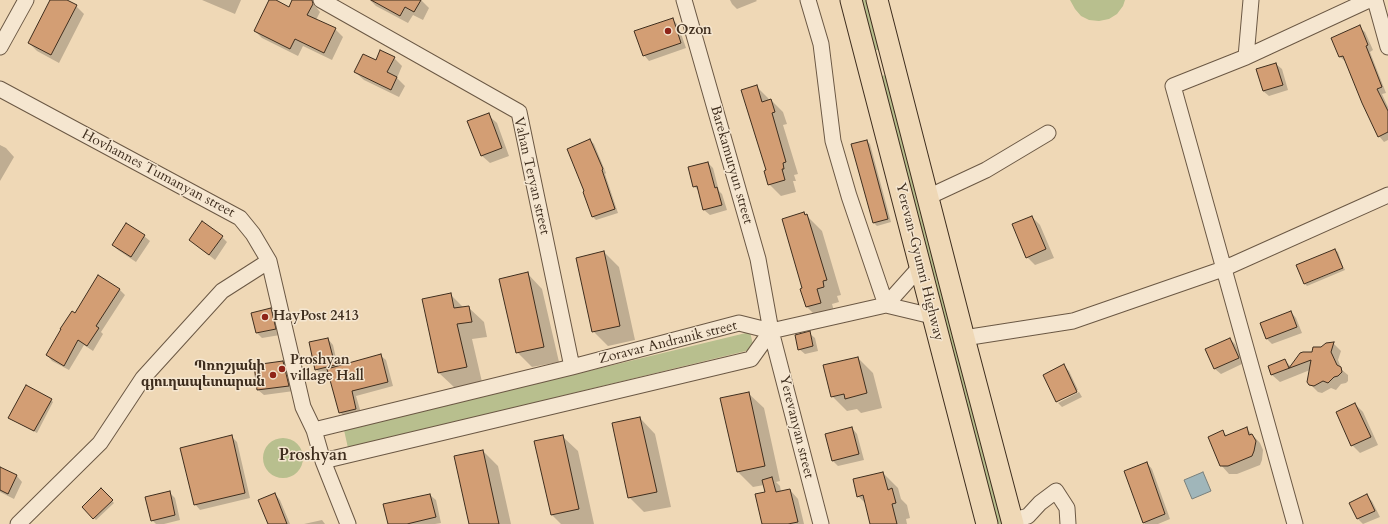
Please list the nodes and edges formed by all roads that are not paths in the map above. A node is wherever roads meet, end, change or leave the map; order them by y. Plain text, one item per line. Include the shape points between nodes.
1 (26, 0) edge
2 (321, 0) edge
3 (684, 0) edge
4 (808, 0) edge
5 (851, 0) edge
6 (877, 0) edge
7 (1251, 0) edge
8 (1369, 0) edge
9 (1375, 0) edge
10 (1388, 47) edge
11 (0, 48) edge
12 (1246, 57) junction
13 (892, 59) junction
14 (868, 66) junction
15 (0, 89) edge
16 (1048, 133) dead end
17 (1388, 195) edge
18 (928, 197) junction
19 (269, 261) junction
20 (920, 267) junction
21 (1223, 269) junction
22 (886, 305) junction
23 (932, 316) junction
24 (771, 331) junction
25 (964, 338) junction
26 (572, 367) junction
27 (314, 430) junction
28 (323, 461) junction
29 (1012, 522) edge
30 (18, 524) edge
31 (348, 524) edge
32 (821, 524) edge
33 (987, 524) edge
34 (1068, 524) edge
35 (1295, 524) edge

1 - 11 street
2 - 26 street, Vahan Teryan street via 519,112
3 - 24 street, Barekamutyun street via 758,259
4 - 22 street via 821,44 833,141
5 - 14 highway, Yerevan-Gyumri Highway
6 - 13 highway, Yerevan-Gyumri Highway
7 - 12 street
8 - 12 street
9 - 10 street
12 - 21 street via 1173,86
13 - 14 highway
13 - 18 highway, Yerevan-Gyumri Highway
14 - 20 highway, Yerevan-Gyumri Highway
15 - 19 street, Hovhannes Tumanyan street via 240,218
16 - 18 street via 986,170
17 - 21 street
18 - 25 highway, Yerevan-Gyumri Highway
19 - 27 street, Hovhannes Tumanyan street via 303,407
19 - 30 street via 222,291 143,378 100,443
20 - 22 street
20 - 23 highway, Yerevan-Gyumri Highway
21 - 25 street via 1073,321
21 - 35 street
22 - 23 street
22 - 24 street
23 - 33 highway, Yerevan-Gyumri Highway
24 - 26 street, Zoravar Andranik street via 739,323
24 - 28 street via 752,359
24 - 32 street, Yerevanyan street
25 - 29 highway, Yerevan-Gyumri Highway
26 - 27 street, Zoravar Andranik street
27 - 28 street, Hovhannes Tumanyan street
28 - 31 street, Hovhannes Tumanyan street
29 - 34 street via 1028,516 1056,491 1067,508

